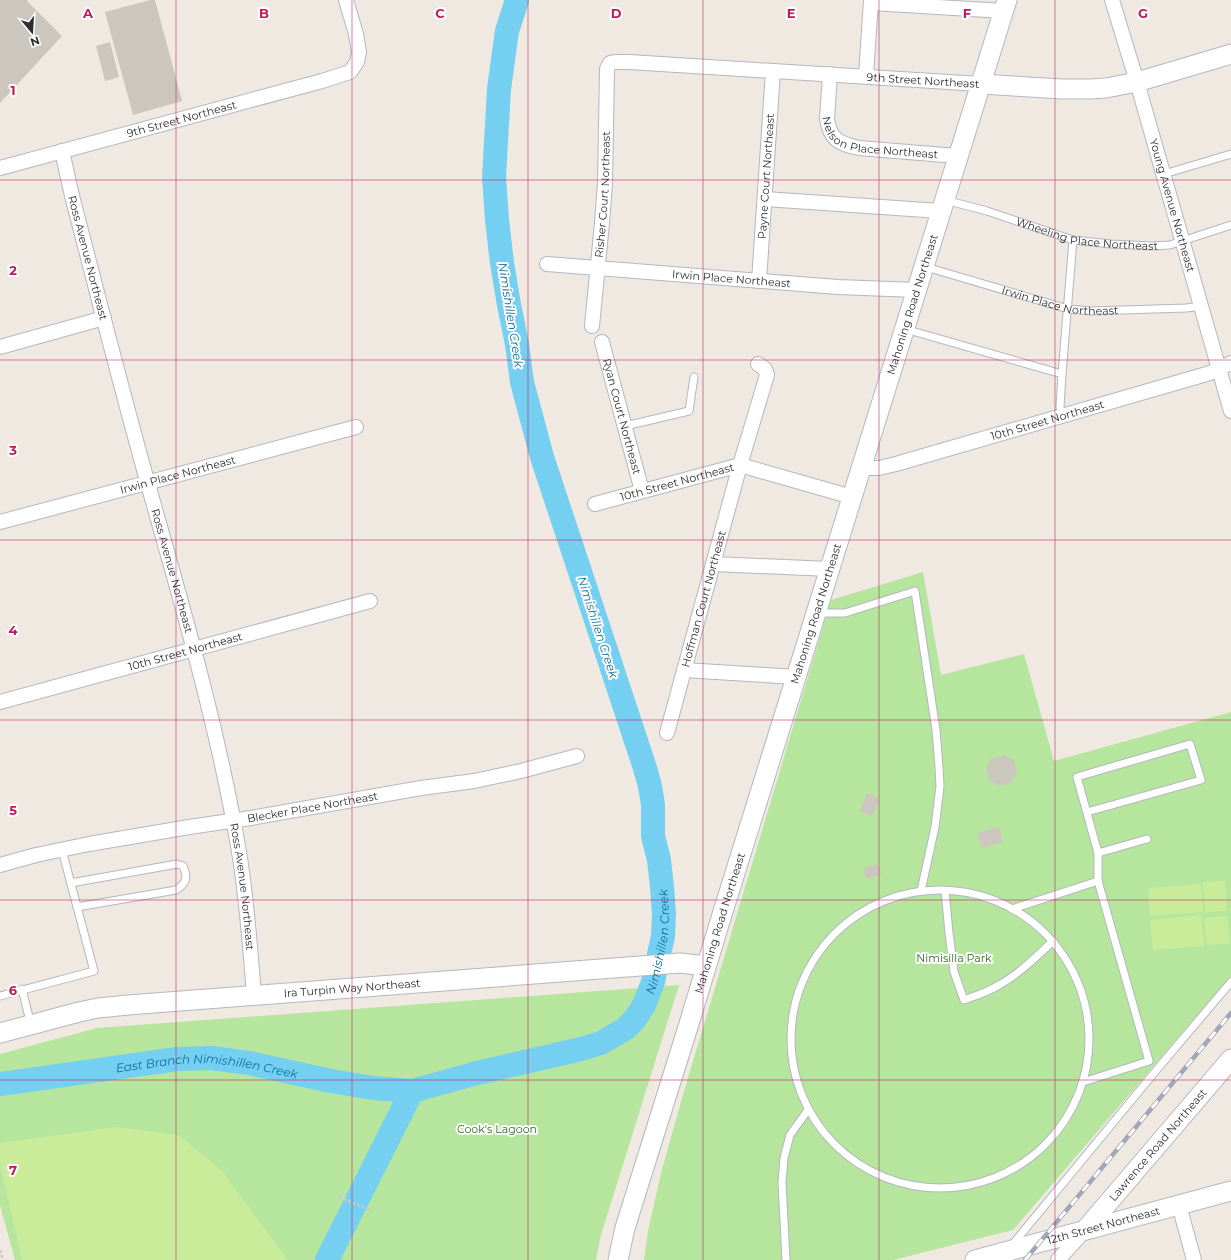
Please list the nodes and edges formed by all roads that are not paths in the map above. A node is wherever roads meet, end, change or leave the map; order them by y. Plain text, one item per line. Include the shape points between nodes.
1 (346, 0) edge
2 (1112, 0) edge
3 (871, 2) edge
4 (1005, 5) edge
5 (1231, 54) edge
6 (610, 63) joint
7 (773, 71) junction
8 (830, 74) junction
9 (866, 76) junction
10 (1137, 82) junction
11 (980, 84) junction
12 (62, 151) junction
13 (1231, 154) edge
14 (958, 156) junction
15 (0, 168) edge
16 (1164, 174) junction
17 (765, 200) junction
18 (942, 206) junction
19 (1231, 225) edge
20 (1073, 240) junction
21 (1182, 240) junction
22 (547, 264) dead end
23 (923, 266) junction
24 (598, 268) junction
25 (759, 281) junction
26 (916, 290) junction
27 (1201, 306) junction
28 (1068, 309) junction
29 (104, 318) junction
30 (592, 326) dead end
31 (904, 328) junction
32 (602, 342) dead end
33 (0, 347) edge
34 (758, 364) dead end
35 (1225, 366) edge
36 (1062, 374) junction
37 (694, 377) dead end
38 (1231, 411) edge
39 (1062, 416) junction
40 (624, 426) junction
41 (356, 427) dead end
42 (740, 465) junction
43 (861, 468) junction
44 (147, 482) junction
45 (642, 491) junction
46 (852, 497) junction
47 (595, 504) dead end
48 (0, 522) edge
49 (713, 564) junction
50 (829, 569) junction
51 (370, 601) dead end
52 (815, 613) junction
53 (194, 649) junction
54 (684, 670) junction
55 (796, 677) junction
56 (0, 702) edge
57 (667, 733) dead end
58 (577, 756) dead end
59 (1087, 812) junction
60 (233, 821) junction
61 (1147, 839) dead end
62 (62, 850) junction
63 (1098, 854) junction
64 (0, 865) edge
65 (1098, 880) junction
66 (71, 883) junction
67 (945, 890) junction
68 (920, 891) junction
69 (77, 907) junction
70 (1012, 909) junction
71 (1053, 941) junction
72 (706, 966) junction
73 (1231, 982) edge
74 (22, 990) junction
75 (254, 995) junction
76 (0, 996) edge
77 (31, 1025) junction
78 (0, 1033) edge
79 (1231, 1059) edge
80 (1149, 1061) junction
81 (1159, 1066) junction
82 (1083, 1082) junction
83 (808, 1110) junction
84 (646, 1162) junction
85 (1231, 1191) edge
86 (1179, 1205) junction
87 (625, 1228) junction
88 (1085, 1230) junction
89 (1008, 1251) junction
90 (606, 1260) edge
91 (618, 1260) edge
92 (631, 1260) edge
93 (786, 1260) edge
94 (975, 1260) edge
95 (1058, 1260) edge
96 (1194, 1260) edge

1 - 12 street, 9th Street Northeast via 359,52 357,62 350,72
2 - 10 street, Young Avenue Northeast
3 - 4 street
3 - 9 street
4 - 11 main road, Mahoning Road Northeast
5 - 10 main road, 9th Street Northeast
6 - 7 street, 9th Street Northeast
6 - 24 street, Risher Court Northeast via 607,69 605,183
7 - 8 street, 9th Street Northeast
7 - 17 street, Payne Court Northeast
8 - 9 street, 9th Street Northeast
8 - 14 street, Nelson Place Northeast via 827,119 828,126 837,140 859,148
9 - 11 street, 9th Street Northeast
10 - 11 main road, 9th Street Northeast via 1090,89
10 - 16 street, Young Avenue Northeast
11 - 14 main road, Mahoning Road Northeast
12 - 15 street, 9th Street Northeast
12 - 29 street, Ross Avenue Northeast
13 - 16 lane
14 - 18 main road, Mahoning Road Northeast
16 - 21 street, Young Avenue Northeast
17 - 18 street, Wheeling Place Northeast
17 - 25 street, Payne Court Northeast
18 - 20 lane, Wheeling Place Northeast via 987,211
18 - 23 main road, Mahoning Road Northeast
19 - 21 lane, Wheeling Place Northeast
20 - 21 lane, Wheeling Place Northeast via 1152,246 1170,245
20 - 28 lane
21 - 27 street, Young Avenue Northeast
22 - 24 street, Irwin Place Northeast
23 - 26 main road, Mahoning Road Northeast
23 - 28 lane, Irwin Place Northeast
24 - 25 street, Irwin Place Northeast
24 - 30 street, Risher Court Northeast
25 - 26 street, Irwin Place Northeast
26 - 31 main road, Mahoning Road Northeast
27 - 28 lane, Irwin Place Northeast via 1099,311
27 - 35 street, Young Avenue Northeast
28 - 36 lane
29 - 33 street
29 - 44 street, Ross Avenue Northeast
31 - 36 lane
31 - 43 main road, Mahoning Road Northeast
32 - 40 street, Ryan Court Northeast
34 - 42 street via 765,369 767,375
35 - 38 street, Young Avenue Northeast
35 - 39 street, 10th Street Northeast via 1210,373
36 - 39 lane
37 - 40 lane via 689,411
39 - 43 street, 10th Street Northeast via 896,464 879,468
40 - 45 street, Ryan Court Northeast
41 - 44 street, Irwin Place Northeast
42 - 45 street, 10th Street Northeast
42 - 46 street, 10th Street Northeast
42 - 49 street, Hoffman Court Northeast
43 - 46 main road, Mahoning Road Northeast
44 - 48 street, Irwin Place Northeast
44 - 53 street, Ross Avenue Northeast
45 - 47 street, 10th Street Northeast
46 - 50 main road, Mahoning Road Northeast
49 - 50 street
49 - 54 street, Hoffman Court Northeast
50 - 52 main road, Mahoning Road Northeast
51 - 53 street, 10th Street Northeast
52 - 55 main road, Mahoning Road Northeast
52 - 68 lane via 845,613 915,591 936,730 940,786 935,827
53 - 56 street, 10th Street Northeast
53 - 60 street, Ross Avenue Northeast
54 - 55 street
54 - 57 street, Hoffman Court Northeast
55 - 72 main road, Mahoning Road Northeast
58 - 60 street, Blecker Place Northeast via 474,781
59 - 59 lane via 1077,777 1190,744 1201,780
59 - 63 lane
60 - 62 street, Blecker Place Northeast
60 - 75 street, Ross Avenue Northeast via 247,912
61 - 63 lane
62 - 64 street, Blecker Place Northeast
62 - 66 lane
63 - 65 lane
65 - 70 lane
65 - 80 lane
66 - 69 lane
66 - 69 lane via 177,864 183,866 186,872 183,886 176,890
67 - 68 lane
67 - 70 lane via 987,898
67 - 71 lane via 954,972 964,1000 1010,978
68 - 83 lane via 886,900 845,924 823,947 805,974 792,1018 791,1050 796,1081
69 - 74 lane via 94,971
70 - 71 lane via 1030,920
71 - 82 lane via 1071,967 1086,1010 1089,1040
72 - 75 main road, Ira Turpin Way Northeast via 680,963 615,967
72 - 84 main road, Mahoning Road Northeast
73 - 81 lane
74 - 76 lane
74 - 77 lane
75 - 77 main road, Ira Turpin Way Northeast via 98,1008
77 - 78 main road, Ira Turpin Way Northeast
79 - 88 main road, Lawrence Road Northeast
80 - 81 lane
80 - 82 lane
81 - 89 lane
82 - 83 lane via 1069,1114 1038,1151 999,1176 984,1182 953,1188 906,1184 890,1180 862,1167 837,1148 816,1124
83 - 93 lane via 790,1135 784,1158 782,1182
84 - 87 main road, Mahoning Road Northeast
84 - 92 main road via 650,1177 636,1228
85 - 86 main road, 12th Street Northeast
86 - 88 main road, 12th Street Northeast
86 - 96 street
87 - 90 main road, Mahoning Road Northeast
87 - 91 main road, Mahoning Road Northeast
88 - 89 main road, 12th Street Northeast
88 - 95 street
89 - 94 main road, 12th Street Northeast

